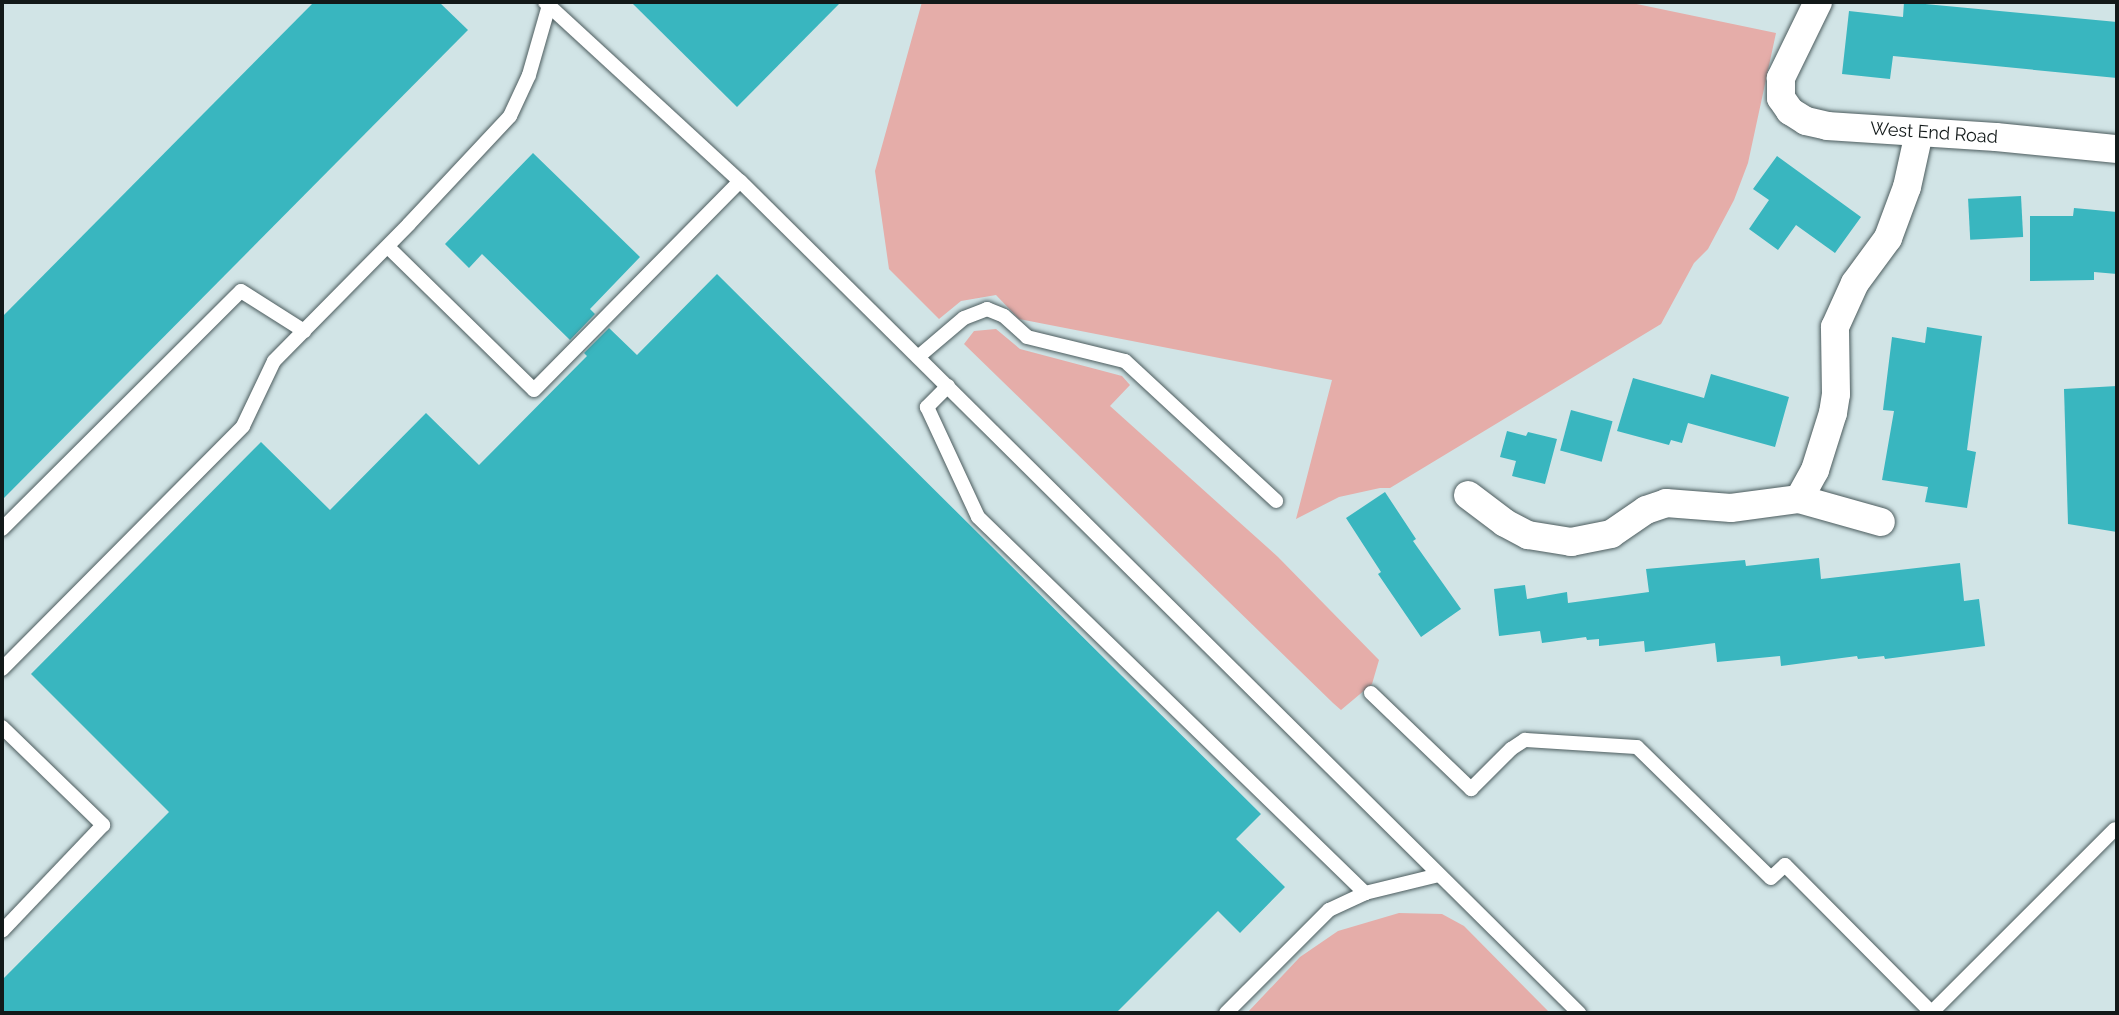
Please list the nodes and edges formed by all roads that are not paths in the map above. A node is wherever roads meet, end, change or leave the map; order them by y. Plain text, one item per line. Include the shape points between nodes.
1 (548, 2) edge
2 (1818, 2) edge
3 (1919, 133) junction
4 (2117, 149) edge
5 (740, 181) junction
6 (388, 247) junction
7 (304, 331) junction
8 (918, 357) junction
9 (948, 386) junction
10 (1468, 495) dead end
11 (1799, 499) junction
12 (1276, 501) dead end
13 (1881, 522) dead end
14 (2, 529) edge
15 (2, 669) edge
16 (1371, 693) dead end
17 (2, 727) edge
18 (2115, 829) dead end
19 (1439, 875) junction
20 (1365, 893) junction
21 (2, 931) edge
22 (1226, 1013) edge
23 (1579, 1013) edge
24 (1931, 1013) edge

1 - 5 lane
1 - 6 lane via 529,75 510,116
2 - 3 street, West End Road via 1781,78 1781,98 1790,111 1827,126
3 - 4 street, West End Road
3 - 11 street via 1907,187 1888,238 1855,283 1835,327 1836,394 1815,470
5 - 6 lane via 534,390
5 - 8 lane
6 - 7 lane
7 - 14 lane via 242,291
7 - 15 lane via 274,361 243,426
8 - 9 lane
8 - 12 lane via 964,318 987,309 1004,316 1027,337 1125,361
9 - 19 lane
9 - 20 lane via 927,407 978,517
10 - 11 street via 1528,535 1571,542 1611,534 1646,510 1666,503 1731,508
11 - 13 street
16 - 24 lane via 1471,789 1525,740 1637,747 1771,878 1785,865
17 - 21 lane via 103,825
18 - 24 lane
19 - 20 lane
19 - 23 lane
20 - 22 lane via 1329,911

